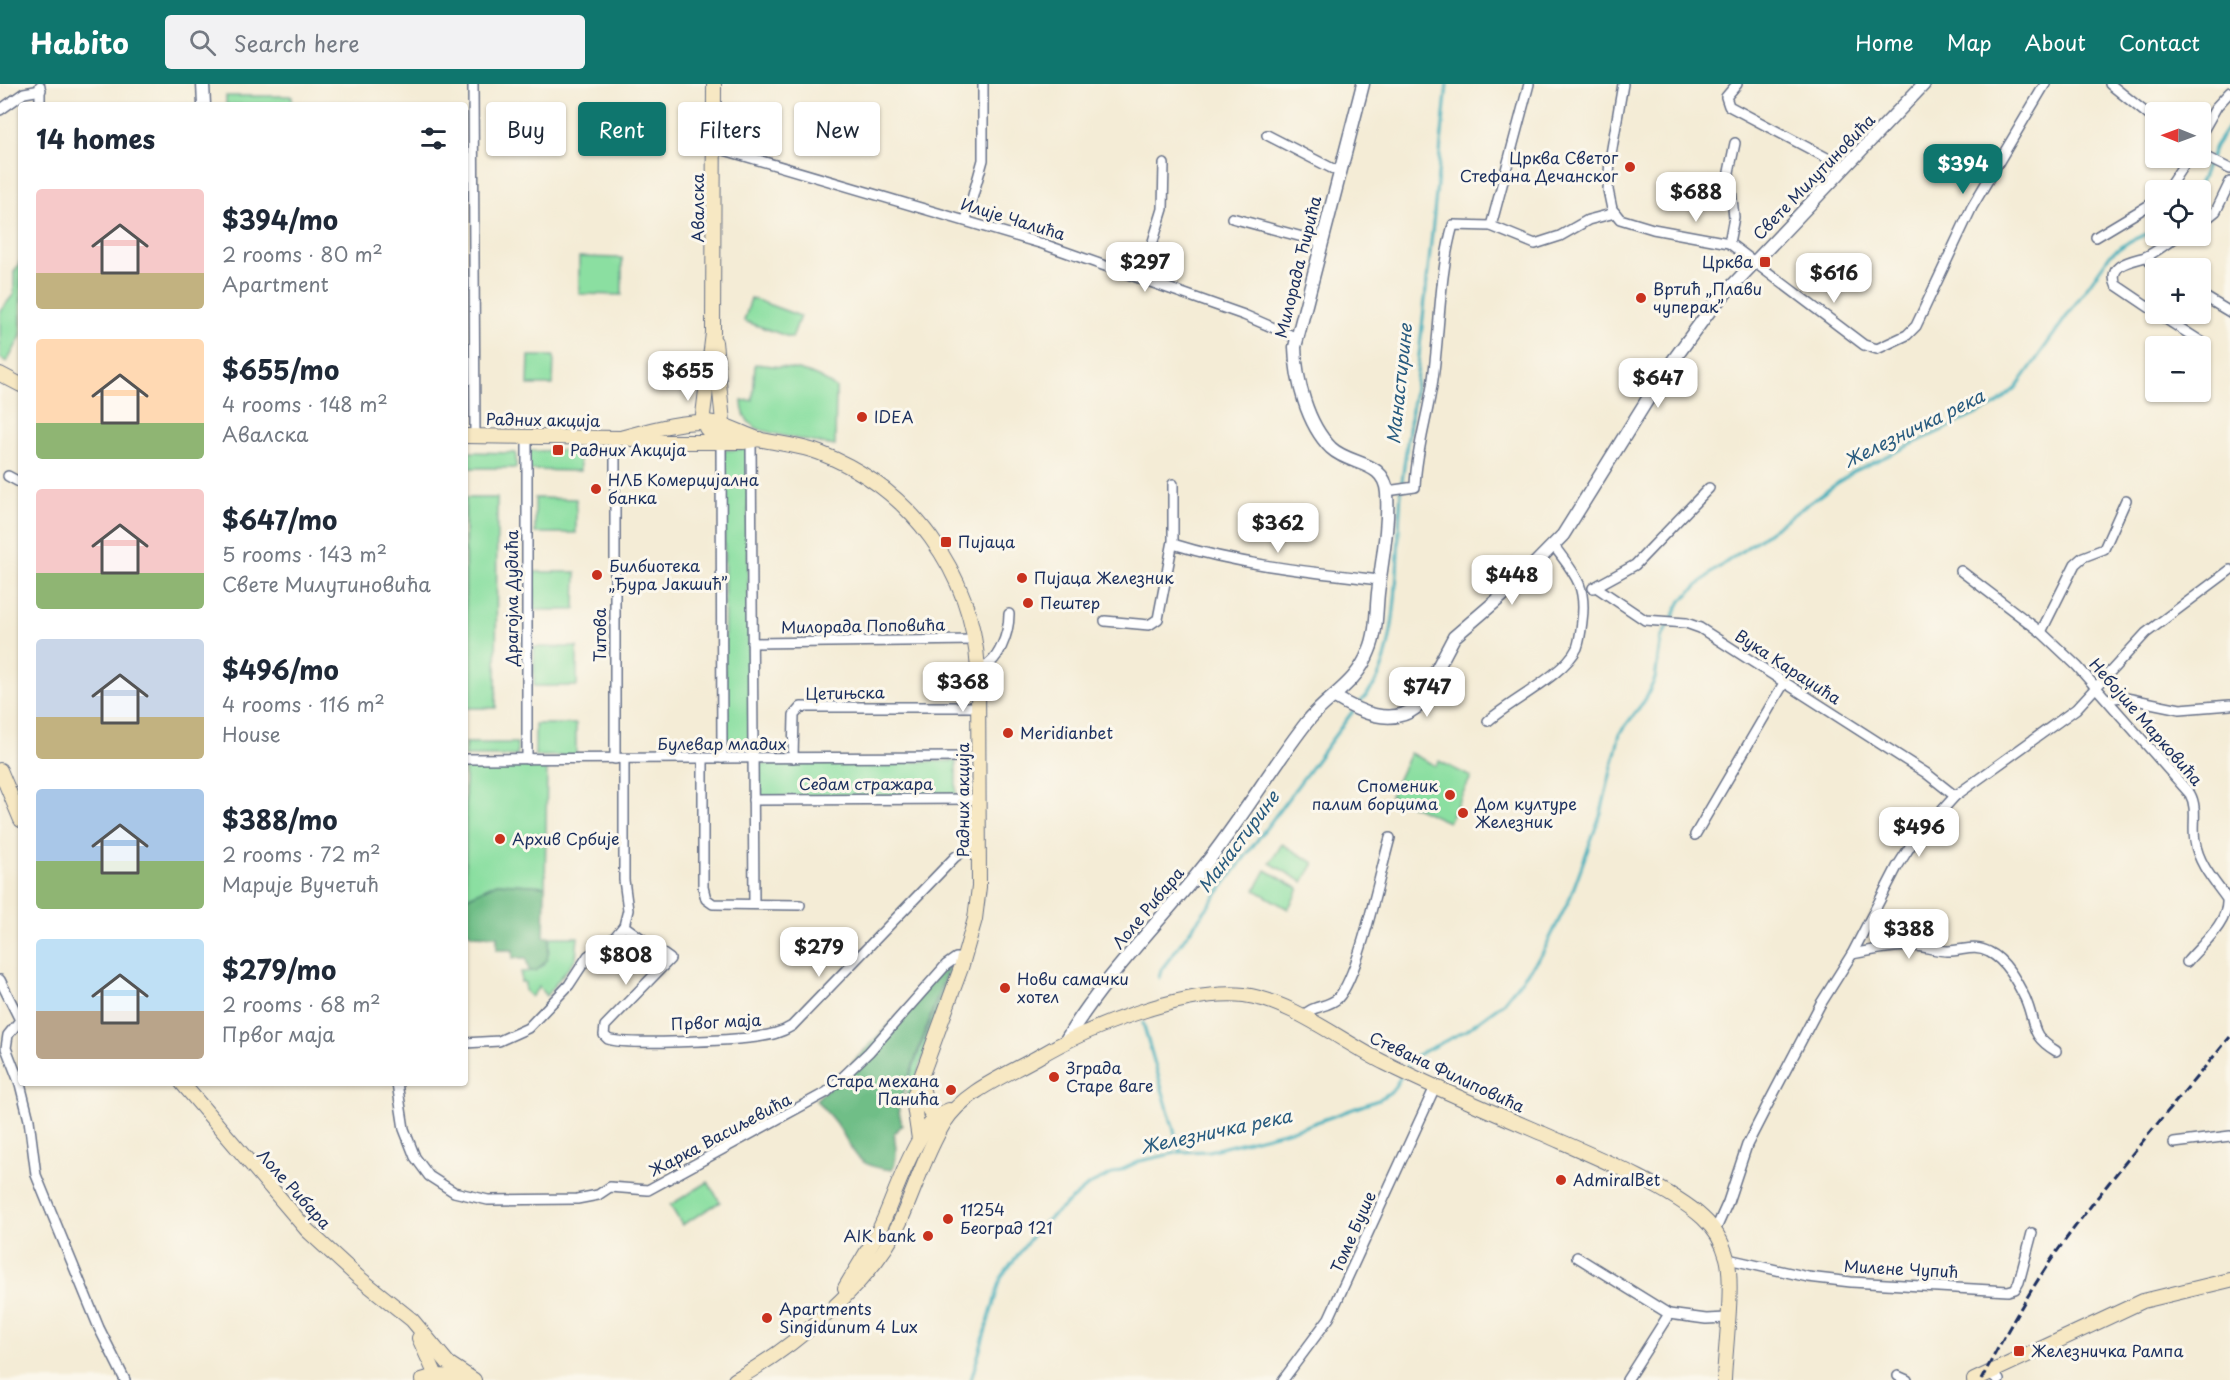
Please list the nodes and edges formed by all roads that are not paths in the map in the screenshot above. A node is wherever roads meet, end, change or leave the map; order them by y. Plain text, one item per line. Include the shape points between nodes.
1 (203, 84) edge
2 (473, 84) edge
3 (714, 84) edge
4 (983, 84) edge
5 (1529, 84) edge
6 (1623, 84) edge
7 (1737, 84) edge
8 (1924, 84) edge
9 (2045, 84) edge
10 (2110, 84) edge
11 (1361, 85) edge
12 (40, 87) edge
13 (2230, 92) edge
14 (204, 102) edge
15 (714, 102) edge
16 (0, 111) edge
17 (2145, 112) edge
18 (2211, 117) edge
19 (1267, 135) dead end
20 (1735, 143) dead end
21 (714, 156) edge
22 (745, 156) edge
23 (2211, 159) edge
24 (1164, 164) dead end
25 (1846, 168) junction
26 (2230, 168) edge
27 (1339, 172) junction
28 (2230, 182) edge
29 (2145, 208) edge
30 (1615, 213) junction
31 (2211, 215) edge
32 (1232, 218) dead end
33 (966, 220) junction
34 (1491, 226) junction
35 (2096, 237) dead end
36 (1321, 242) junction
37 (1729, 243) junction
38 (2163, 246) edge
39 (2148, 256) joint
40 (1755, 262) junction
41 (1142, 277) junction
42 (2211, 301) edge
43 (2145, 305) edge
44 (2230, 312) edge
45 (2174, 324) edge
46 (713, 333) junction
47 (2193, 336) edge
48 (1297, 338) junction
49 (0, 374) edge
50 (707, 382) junction
51 (18, 383) edge
52 (704, 422) junction
53 (725, 425) junction
54 (659, 428) junction
55 (470, 436) edge
56 (527, 437) junction
57 (618, 438) junction
58 (755, 440) junction
59 (719, 442) junction
60 (8, 476) dead end
61 (18, 481) edge
62 (1173, 484) dead end
63 (1709, 488) dead end
64 (1391, 490) junction
65 (2126, 500) dead end
66 (1173, 544) junction
67 (1554, 546) junction
68 (2230, 570) edge
69 (1961, 571) dead end
70 (1380, 580) junction
71 (1596, 587) junction
72 (1582, 592) junction
73 (1009, 614) dead end
74 (1105, 621) dead end
75 (2041, 632) junction
76 (975, 640) junction
77 (752, 642) junction
78 (978, 669) junction
79 (1784, 683) junction
80 (2097, 686) junction
81 (1335, 697) junction
82 (2108, 699) junction
83 (2230, 705) edge
84 (979, 707) junction
85 (1488, 721) dead end
86 (979, 757) junction
87 (703, 758) junction
88 (722, 758) junction
89 (753, 758) junction
90 (793, 758) junction
91 (468, 759) edge
92 (527, 759) junction
93 (620, 759) junction
94 (0, 770) edge
95 (1954, 796) junction
96 (980, 799) junction
97 (753, 800) junction
98 (18, 813) edge
99 (1695, 835) dead end
100 (1390, 838) dead end
101 (980, 844) junction
102 (754, 904) junction
103 (800, 904) dead end
104 (624, 927) junction
105 (1852, 954) junction
106 (964, 959) junction
107 (2187, 962) dead end
108 (0, 980) edge
109 (18, 1016) edge
110 (1302, 1017) junction
111 (18, 1023) edge
112 (1066, 1040) junction
113 (468, 1042) edge
114 (2056, 1051) dead end
115 (18, 1082) edge
116 (19, 1086) edge
117 (185, 1086) edge
118 (397, 1086) edge
119 (1435, 1087) junction
120 (934, 1122) junction
121 (2230, 1136) edge
122 (2174, 1143) dead end
123 (1715, 1231) junction
124 (2032, 1233) dead end
125 (1577, 1257) dead end
126 (1728, 1259) junction
127 (2230, 1280) edge
128 (840, 1298) junction
129 (1669, 1314) junction
130 (1727, 1318) junction
131 (440, 1376) edge
132 (470, 1378) edge
133 (1992, 1378) edge
134 (125, 1380) edge
135 (735, 1380) edge
136 (1283, 1380) edge
137 (1627, 1380) edge
138 (1724, 1380) edge
139 (1974, 1380) edge

1 - 14 street
2 - 55 street
3 - 15 main road, Авалска
4 - 33 street via 983,160
5 - 34 street
6 - 30 street via 1608,190
7 - 25 street via 1726,97 1729,106
8 - 25 street, Свете Милутиновића
9 - 40 street via 1972,207 1925,310 1907,335 1887,346 1870,348
10 - 17 street
11 - 27 street, Милорада Ћирића
12 - 16 street via 24,93
13 - 18 street
19 - 27 street
20 - 37 street via 1729,172 1734,217
21 - 46 main road, Авалска
22 - 33 street, Илије Чалића
23 - 26 street
24 - 41 street via 1163,209
25 - 40 street, Свете Милутиновића
27 - 36 street, Милорада Ћирића
28 - 31 street
29 - 35 street
30 - 34 street via 1588,220 1560,236 1535,244
30 - 37 street via 1626,223
32 - 36 street
33 - 41 street, Илије Чалића
34 - 64 street via 1459,223 1452,227 1433,382 1419,444 1415,487
36 - 48 street, Милорада Ћирића
37 - 40 street
38 - 39 street
39 - 43 street via 2124,263 2115,271 2113,280
40 - 67 street, Свете Милутиновића via 1680,348
41 - 48 street, Илије Чалића
42 - 44 street
45 - 47 street
46 - 50 main road, Авалска
46 - 53 main road, Авалска
48 - 64 street, Милорада Ћирића via 1298,381 1322,435 1336,452 1375,469
49 - 51 main road
50 - 52 main road, Авалска
50 - 54 main road via 689,413
52 - 53 main road, Радних акција
52 - 54 main road, Радних акција
52 - 59 main road
53 - 58 main road, Радних акција
53 - 59 main road, Авалска
54 - 57 main road, Радних акција
55 - 56 main road, Радних акција
56 - 57 main road, Радних акција
56 - 92 street, Драгојла Дудића
57 - 59 main road, Радних акција via 642,442
57 - 93 street, Титова
58 - 59 main road, Радних акција
58 - 76 main road, Радних акција via 830,457 895,498 927,531 945,559 965,601
58 - 77 street
59 - 88 street
60 - 61 street
62 - 66 street
63 - 71 street via 1635,565
64 - 70 street
65 - 75 street via 2104,549 2075,564
66 - 70 street via 1270,567
66 - 74 street via 1156,621 1145,625
67 - 72 street via 1578,577
67 - 81 street, Свете Милутиновића via 1454,637 1417,707 1395,715 1374,716
68 - 80 street via 2146,633
69 - 75 street, Небојше Марковића
70 - 81 street via 1370,650
71 - 72 street
71 - 79 street, Вука Караџића via 1632,613 1651,621 1700,628
72 - 85 street via 1579,641 1573,654 1556,673
73 - 78 street via 1001,646 991,662
75 - 80 street, Небојше Марковића
76 - 77 street, Милорада Поповића
76 - 78 main road, Радних акција
77 - 89 street
78 - 84 main road, Радних акција
79 - 95 street, Вука Караџића via 1926,773
79 - 99 street
80 - 82 street, Небојше Марковића
80 - 95 street via 2076,709
81 - 112 street, Лоле Рибара via 1306,724 1217,849 1086,1007
82 - 83 street via 2121,697 2180,709
82 - 107 street, Небојше Марковића via 2190,794 2201,862 2227,898 2224,917
84 - 86 main road, Радних акција
84 - 90 street, Цетињска via 801,707 794,715
86 - 90 street, Булевар младих
86 - 96 main road, Радних акција
87 - 88 street, Булевар младих
87 - 93 street, Булевар младих
87 - 102 street via 703,894 714,904
88 - 89 street, Булевар младих
89 - 90 street, Булевар младих
89 - 97 street
91 - 92 street, Булевар младих
92 - 93 street, Булевар младих
93 - 104 street, Титова via 628,910
94 - 98 main road
95 - 105 street via 1897,867
96 - 97 street, Седам стражара
96 - 101 main road, Радних акција
97 - 102 street
100 - 110 street via 1348,982 1335,1000 1310,1009
101 - 104 street, Првог маја via 955,857 783,1032 756,1037 615,1041 605,1036 606,1026 670,959
101 - 106 main road, Радних акција via 977,906
102 - 103 street
104 - 113 street via 588,956 569,985 528,1028 499,1041
105 - 114 street via 1913,946 1988,951 2018,985 2037,1037
105 - 123 street via 1820,1005 1747,1145
106 - 118 street, Жарка Васиљевића via 954,959 946,965 869,1052 827,1092 648,1190 609,1187 597,1195 577,1199 488,1200 454,1192 429,1176 415,1157 404,1129
106 - 120 main road, Радних акција via 913,1099
108 - 109 street
110 - 112 main road, Стевана Филиповића via 1269,1001 1213,996 1152,1009
110 - 119 main road, Стевана Филиповића
111 - 115 street via 6,1048
112 - 120 main road, Лоле Рибара via 973,1094
116 - 134 street via 43,1196
117 - 131 main road, Лоле Рибара via 307,1230 422,1330
119 - 123 main road, Стевана Филиповића via 1639,1179 1689,1207
119 - 136 street, Томе Буше via 1329,1318
120 - 128 main road, Радних акција
120 - 128 main road, Лоле Рибара via 891,1237 868,1271
121 - 122 street
123 - 126 main road, Стевана Филиповића
124 - 126 street, Милене Чупић via 2019,1282 2008,1291 1851,1282
125 - 129 street
126 - 130 main road, Стевана Филиповића
127 - 133 main road via 2143,1301
128 - 135 main road, Лоле Рибара via 796,1340
129 - 130 street
129 - 137 street
130 - 138 main road, Стевана Филиповића
131 - 132 main road, Лоле Рибара
133 - 139 main road

